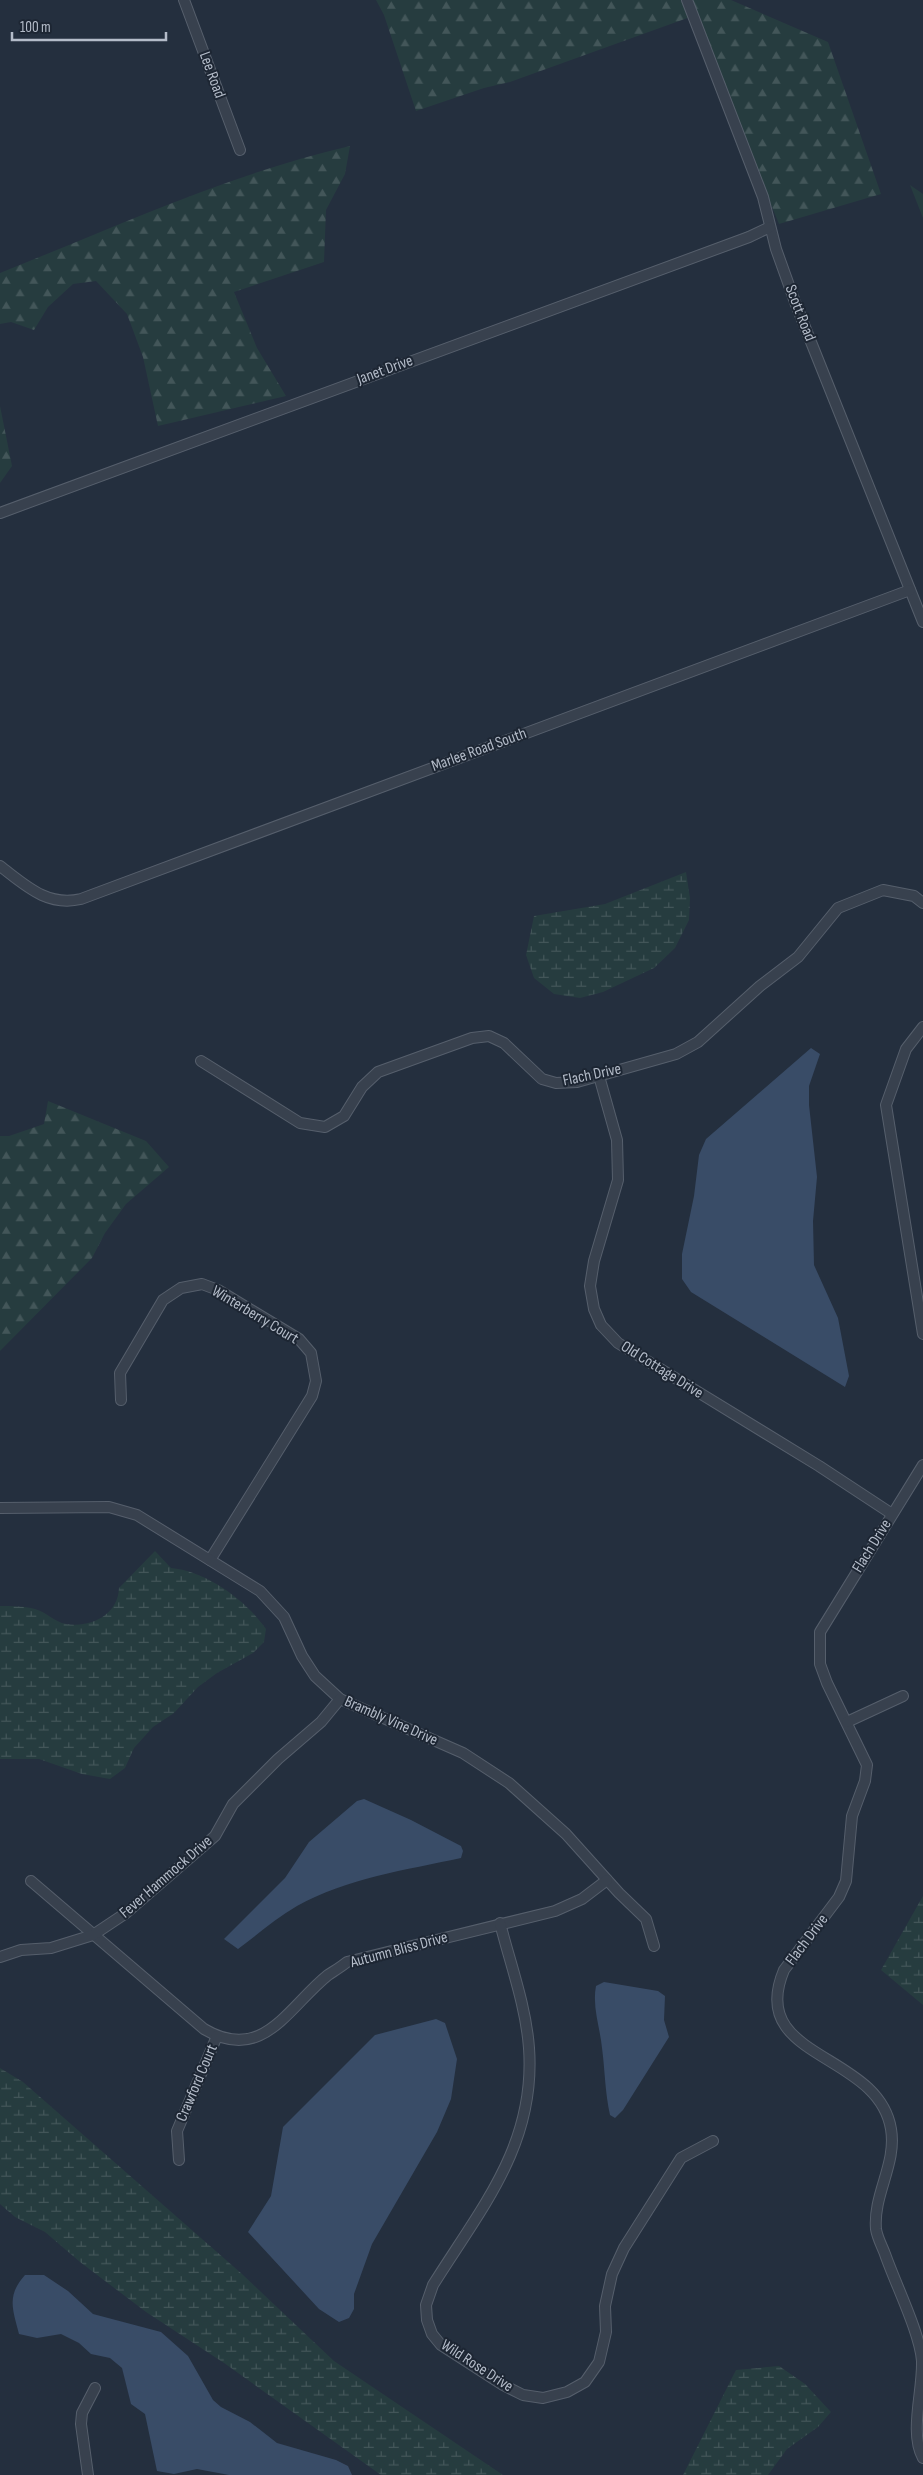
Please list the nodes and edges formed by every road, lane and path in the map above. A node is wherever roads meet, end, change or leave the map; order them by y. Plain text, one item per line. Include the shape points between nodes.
1 (184, 0) edge
2 (687, 0) edge
3 (240, 150) dead end
4 (770, 227) junction
5 (2, 511) edge
6 (910, 590) junction
7 (923, 622) edge
8 (0, 866) edge
9 (923, 903) edge
10 (923, 1027) edge
11 (201, 1061) dead end
12 (599, 1076) junction
13 (923, 1334) edge
14 (121, 1400) dead end
15 (923, 1465) edge
16 (0, 1508) edge
17 (892, 1514) junction
18 (210, 1560) junction
19 (903, 1696) dead end
20 (340, 1699) junction
21 (847, 1722) junction
22 (607, 1880) junction
23 (30, 1881) dead end
24 (500, 1923) junction
25 (93, 1935) junction
26 (654, 1946) dead end
27 (0, 1957) edge
28 (217, 2036) junction
29 (714, 2140) dead end
30 (179, 2160) dead end
31 (94, 2388) dead end
32 (923, 2458) edge
33 (88, 2475) edge

1 - 3 street, Lee Road
2 - 4 street, Scott Road via 747,153
4 - 5 street, Janet Drive
4 - 6 street, Scott Road via 795,302
6 - 7 street, Scott Road
6 - 8 street, Marlee Road South via 81,899 60,901 47,898
9 - 12 street, Flach Drive via 914,896 884,890 838,908 798,957 760,986 698,1042 676,1054
10 - 13 street via 906,1049 886,1105
11 - 12 street, Flach Drive via 300,1123 325,1127 344,1116 362,1087 378,1072 472,1038 489,1036 504,1043 535,1073 556,1083
12 - 17 street, Old Cottage Drive via 617,1140 618,1180 594,1261 590,1286 601,1325 618,1342
14 - 18 street, Winterberry Court via 120,1373 163,1300 181,1288 202,1284 218,1290 299,1339 311,1353 316,1381 312,1396
15 - 17 street, Flach Drive
16 - 18 street, Brambly Vine Drive via 109,1507 138,1515
17 - 21 street, Flach Drive via 820,1632 820,1664
18 - 20 street, Brambly Vine Drive via 260,1591 284,1617 315,1676
19 - 21 street
20 - 22 street, Brambly Vine Drive via 463,1753 509,1783 566,1834
20 - 25 street, Fever Hammock Drive via 321,1722 233,1804 215,1836 126,1914
21 - 32 street, Flach Drive via 867,1765 866,1781 852,1816 846,1881 840,1897 784,1970 776,2000 778,2015 788,2033 862,2082 884,2105 891,2129 892,2160 878,2206 876,2230 922,2360 922,2393 916,2436
22 - 24 street, Autumn Bliss Drive via 582,1899 555,1911
22 - 26 street, Brambly Vine Drive via 646,1919
23 - 25 street, Autumn Bliss Drive
24 - 28 street, Autumn Bliss Drive via 347,1962 327,1976 266,2034 247,2040
24 - 29 street, Wild Rose Drive via 529,2048 528,2100 520,2135 500,2179 433,2285 426,2305 427,2320 441,2345 523,2395 543,2398 567,2392 585,2382 599,2362 606,2332 606,2306 612,2274 624,2248 682,2158
25 - 27 street, Fever Hammock Drive via 51,1948 21,1950
25 - 28 street, Autumn Bliss Drive via 204,2029
28 - 30 street, Crawford Court via 177,2131
31 - 33 street via 82,2418

